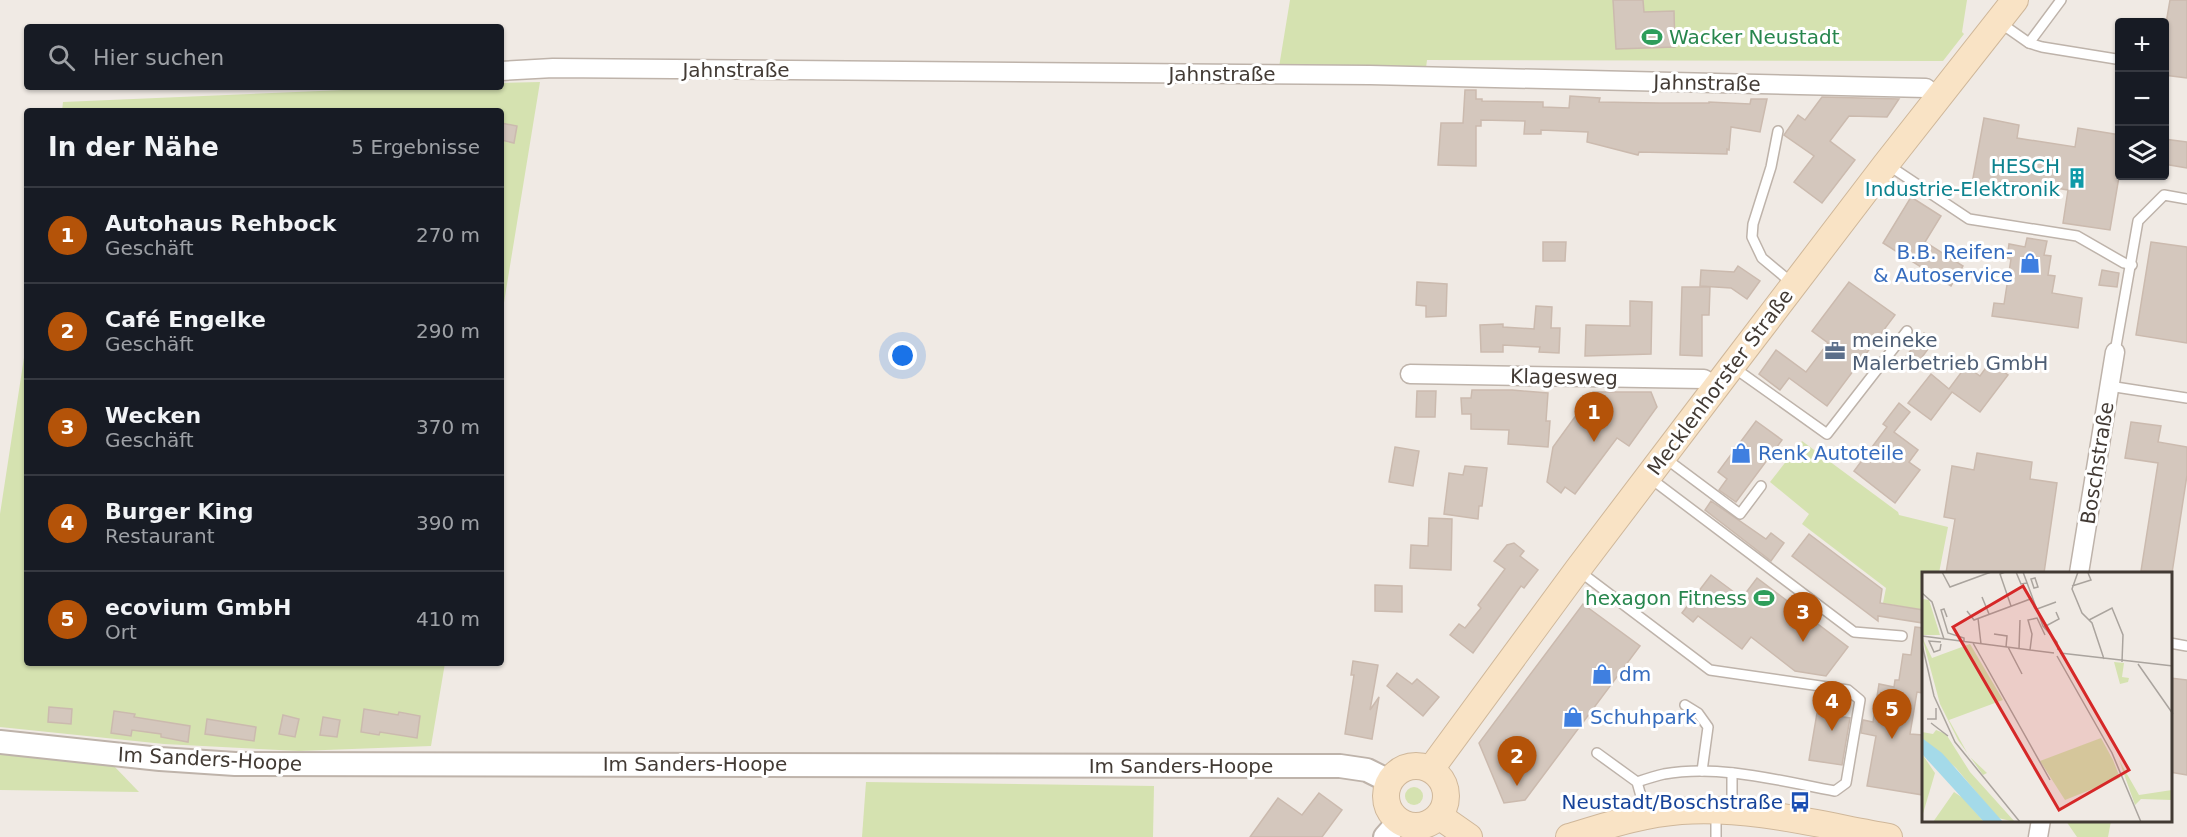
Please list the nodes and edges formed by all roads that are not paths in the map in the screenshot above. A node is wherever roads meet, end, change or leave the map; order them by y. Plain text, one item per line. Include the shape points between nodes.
1 (2015, 0) edge
2 (2061, 0) edge
3 (1999, 22) junction
4 (2029, 44) junction
5 (2115, 59) edge
6 (504, 71) edge
7 (1938, 98) junction
8 (1778, 130) dead end
9 (1886, 164) junction
10 (2187, 199) edge
11 (2132, 265) junction
12 (1794, 285) junction
13 (1907, 331) dead end
14 (2115, 352) joint
15 (1732, 366) junction
16 (1410, 374) dead end
17 (2109, 386) junction
18 (1716, 387) junction
19 (2187, 398) edge
20 (1656, 467) junction
21 (1761, 486) dead end
22 (1578, 569) junction
23 (2079, 572) edge
24 (1902, 636) dead end
25 (2172, 643) edge
26 (2187, 646) edge
27 (1685, 705) dead end
28 (0, 742) edge
29 (1597, 753) dead end
30 (1431, 769) junction
31 (1702, 771) junction
32 (1732, 773) junction
33 (1389, 781) junction
34 (1637, 782) junction
35 (1724, 811) junction
36 (1438, 816) junction
37 (1647, 816) junction
38 (2041, 822) edge
39 (1392, 829) edge
40 (1469, 837) edge
41 (1569, 837) edge
42 (1716, 837) edge
43 (1889, 837) edge
44 (2038, 837) edge

1 - 3 main road, Mecklenhorster Straße
2 - 4 lane
3 - 4 lane
3 - 7 main road, Mecklenhorster Straße
4 - 5 lane
6 - 7 street, Jahnstraße via 554,68 1417,76 1926,88
7 - 9 main road, Mecklenhorster Straße
8 - 12 lane via 1752,237 1762,258
9 - 11 lane via 1969,219 2077,236
9 - 12 main road, Mecklenhorster Straße
10 - 11 lane via 2164,195 2138,221
11 - 14 lane
12 - 15 main road, Mecklenhorster Straße
13 - 15 lane via 1827,434
14 - 17 street, Boschstraße
15 - 18 main road, Mecklenhorster Straße
16 - 18 street, Klagesweg via 1704,379
17 - 19 lane
17 - 23 street, Boschstraße
18 - 20 main road, Mecklenhorster Straße
20 - 21 lane via 1740,514
20 - 22 main road, Mecklenhorster Straße
20 - 24 lane via 1854,632
22 - 30 main road, Mecklenhorster Straße
22 - 32 lane via 1710,670 1848,690 1860,700 1846,783 1836,791
25 - 26 lane
27 - 31 lane via 1698,713 1708,727
28 - 33 street, Im Sanders-Hoope via 235,764 1340,766 1367,770
29 - 34 lane
30 - 33 main road via 1405,767
30 - 36 main road via 1445,788 1444,807
31 - 32 lane
31 - 34 lane via 1663,774
32 - 35 lane
33 - 39 main road via 1386,802
34 - 37 lane
35 - 37 main road
35 - 42 lane
35 - 43 main road
36 - 39 main road via 1424,825 1406,824
36 - 40 main road
37 - 41 main road
38 - 44 street

